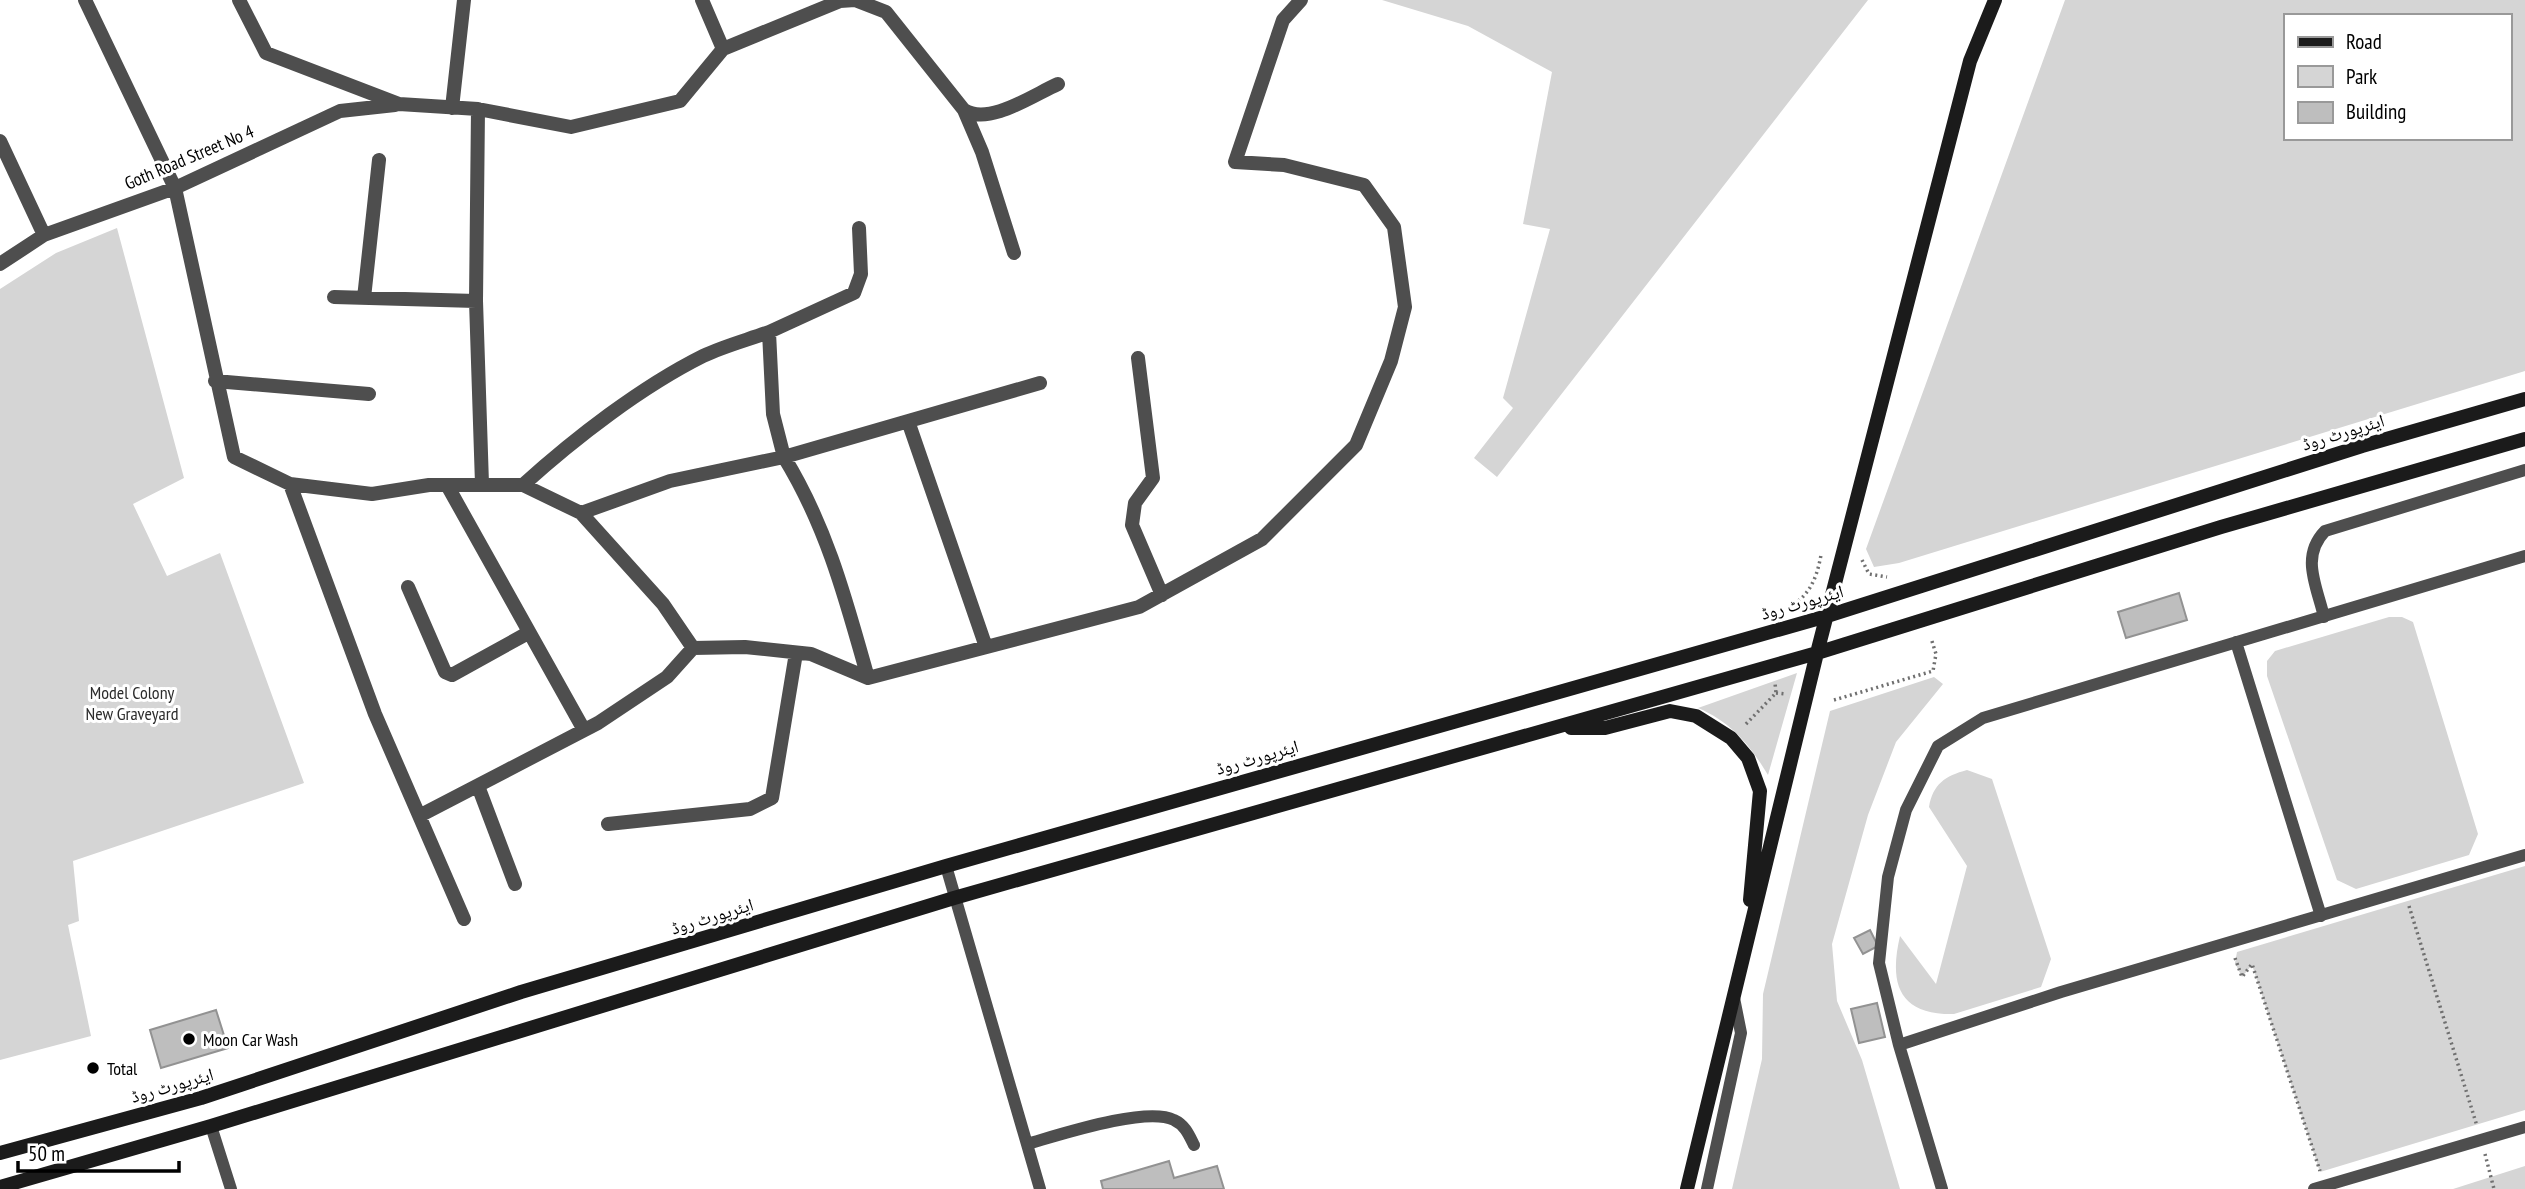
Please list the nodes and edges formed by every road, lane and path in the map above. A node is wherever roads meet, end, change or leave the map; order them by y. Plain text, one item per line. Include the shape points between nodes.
1 (85, 0) edge
2 (239, 0) edge
3 (465, 0) edge
4 (702, 0) edge
5 (1301, 0) edge
6 (1995, 0) edge
7 (723, 49) junction
8 (1058, 84) dead end
9 (399, 104) junction
10 (452, 108) junction
11 (478, 109) junction
12 (964, 110) junction
13 (0, 141) edge
14 (379, 160) dead end
15 (175, 188) junction
16 (859, 228) dead end
17 (44, 235) junction
18 (1014, 253) dead end
19 (0, 264) edge
20 (334, 297) dead end
21 (363, 298) junction
22 (476, 301) junction
23 (769, 332) junction
24 (1138, 358) dead end
25 (215, 381) junction
26 (1040, 383) dead end
27 (369, 394) dead end
28 (2525, 399) edge
29 (908, 421) junction
30 (2525, 439) edge
31 (784, 457) junction
32 (2525, 470) edge
33 (290, 484) junction
34 (482, 484) junction
35 (447, 485) junction
36 (523, 485) junction
37 (581, 513) junction
38 (1821, 555) dead end
39 (2525, 556) edge
40 (1862, 560) dead end
41 (1899, 574) dead end
42 (408, 587) dead end
43 (1162, 595) junction
44 (1785, 608) dead end
45 (1827, 616) junction
46 (2324, 617) junction
47 (528, 632) junction
48 (1931, 638) dead end
49 (2236, 642) junction
50 (986, 647) junction
51 (693, 649) junction
52 (796, 653) junction
53 (1817, 653) junction
54 (868, 678) junction
55 (1785, 694) dead end
56 (1834, 700) dead end
57 (1746, 724) dead end
58 (1552, 728) junction
59 (584, 730) junction
60 (478, 786) junction
61 (421, 815) junction
62 (608, 824) dead end
63 (2525, 855) edge
64 (946, 866) junction
65 (515, 884) dead end
66 (2404, 891) junction
67 (954, 898) junction
68 (2321, 916) junction
69 (464, 919) dead end
70 (1748, 936) junction
71 (2237, 952) dead end
72 (1734, 995) junction
73 (1899, 1045) junction
74 (211, 1126) junction
75 (2525, 1127) edge
76 (2481, 1140) junction
77 (1027, 1144) junction
78 (1194, 1145) dead end
79 (0, 1153) edge
80 (2320, 1172) dead end
81 (0, 1187) edge
82 (231, 1189) edge
83 (1040, 1189) edge
84 (1687, 1189) edge
85 (1707, 1189) edge
86 (1942, 1189) edge
87 (2314, 1189) edge
88 (2494, 1189) edge

1 - 15 street
2 - 9 street via 266,53
3 - 10 street
4 - 7 street
5 - 43 street via 1283,20 1235,162 1284,165 1364,185 1394,227 1405,307 1391,361 1356,445 1262,539
6 - 45 main road via 1970,61
7 - 11 street via 680,101 571,127
7 - 12 street via 840,1 855,0 886,12
8 - 12 street via 992,113 972,115
9 - 10 street
9 - 15 street, Goth Road Street No 4 via 340,111
10 - 11 street
11 - 22 street
12 - 18 street
13 - 17 street
14 - 21 street
15 - 17 street, Goth Road Street No 4
15 - 25 street
16 - 23 street via 862,274 854,293
17 - 19 street, Goth Road Street No 4
20 - 21 street
21 - 22 street
22 - 34 street
23 - 31 street via 773,414
23 - 36 street via 676,371
24 - 43 street via 1153,478 1135,503 1132,525
25 - 27 street
25 - 33 street via 234,457
26 - 29 street
28 - 45 main road, ایئرپورٹ روڈ via 2349,450
29 - 31 street
29 - 50 street
30 - 53 main road via 2221,527
31 - 37 street via 670,481
31 - 54 street via 809,499 844,592
32 - 46 lane via 2325,531 2309,556
33 - 35 street via 372,494
33 - 61 street via 375,714
34 - 35 street
34 - 36 street
35 - 47 street
36 - 37 street
37 - 51 street via 663,604
38 - 44 path via 1814,583
39 - 46 lane
40 - 41 path via 1875,576
42 - 47 street via 445,672 452,675
43 - 50 street via 1139,607
45 - 53 main road
45 - 64 main road, ایئرپورٹ روڈ
46 - 49 lane
47 - 59 street
48 - 56 path via 1936,654 1933,671
49 - 68 lane
49 - 73 lane via 1983,718 1938,746 1906,810 1888,877 1880,963
50 - 54 street
51 - 52 street via 745,647
51 - 59 street via 667,677
52 - 54 street via 811,654
52 - 62 street via 772,798 750,809
53 - 58 main road
53 - 70 main road
55 - 57 path via 1776,693
58 - 67 main road
58 - 70 main road via 1605,728 1670,711 1696,716 1731,738 1748,758 1760,792
59 - 60 street
60 - 61 street
60 - 65 street
61 - 69 street
63 - 66 lane
64 - 67 lane
64 - 79 main road, ایئرپورٹ روڈ via 522,992 201,1098
66 - 68 lane
66 - 76 path
67 - 74 main road
67 - 77 lane
68 - 73 lane
70 - 72 main road
71 - 80 path via 2235,962 2242,977 2252,964
72 - 84 main road
72 - 85 lane via 1741,1033
73 - 86 lane
74 - 81 main road
74 - 82 lane
75 - 76 lane
76 - 87 lane
76 - 88 path
77 - 78 lane via 1092,1126 1154,1116 1185,1127
77 - 83 lane

